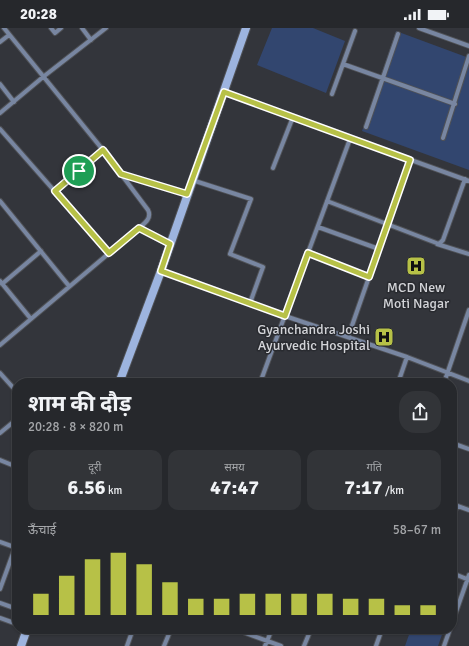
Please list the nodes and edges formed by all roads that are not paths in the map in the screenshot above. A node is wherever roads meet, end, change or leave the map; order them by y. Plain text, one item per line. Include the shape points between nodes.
1 (4, 28) edge
2 (51, 28) edge
3 (61, 28) edge
4 (82, 28) edge
5 (246, 28) edge
6 (419, 28) edge
7 (104, 29) edge
8 (355, 31) dead end
9 (398, 34) dead end
10 (9, 35) junction
11 (91, 40) junction
12 (0, 42) edge
13 (469, 46) edge
14 (469, 56) edge
15 (343, 64) junction
16 (43, 77) junction
17 (383, 78) junction
18 (0, 84) edge
19 (224, 92) junction
20 (332, 94) dead end
21 (14, 102) junction
22 (455, 104) junction
23 (0, 113) edge
24 (293, 118) junction
25 (366, 127) dead end
26 (0, 129) edge
27 (444, 138) dead end
28 (350, 139) junction
29 (103, 150) junction
30 (410, 160) junction
31 (273, 168) dead end
32 (121, 174) junction
33 (192, 180) junction
34 (467, 180) edge
35 (55, 191) junction
36 (187, 194) junction
37 (0, 201) edge
38 (328, 201) junction
39 (387, 224) junction
40 (318, 227) junction
41 (139, 228) junction
42 (170, 244) junction
43 (437, 244) junction
44 (378, 249) junction
45 (41, 251) junction
46 (109, 253) junction
47 (308, 253) junction
48 (469, 254) edge
49 (161, 271) junction
50 (369, 277) junction
51 (1, 283) edge
52 (69, 286) junction
53 (250, 303) junction
54 (469, 313) edge
55 (285, 316) junction
56 (31, 318) junction
57 (348, 338) junction
58 (0, 345) edge
59 (407, 358) junction
60 (0, 373) edge
61 (447, 373) junction
62 (121, 378) edge
63 (262, 378) edge
64 (400, 378) edge
65 (446, 378) edge
66 (469, 381) edge
67 (12, 386) edge
68 (12, 423) edge
69 (0, 433) edge
70 (457, 445) edge
71 (469, 449) edge
72 (0, 460) edge
73 (12, 465) edge
74 (457, 506) edge
75 (469, 510) edge
76 (0, 542) edge
77 (12, 546) edge
78 (12, 558) edge
79 (457, 575) edge
80 (468, 578) edge
81 (0, 590) edge
82 (0, 603) edge
83 (12, 607) edge
84 (457, 609) edge
85 (0, 618) edge
86 (12, 622) edge
87 (25, 634) edge
88 (131, 634) edge
89 (169, 634) edge
90 (248, 634) edge
91 (270, 634) edge
92 (309, 634) edge
93 (380, 634) edge
94 (448, 634) edge
95 (267, 641) junction
96 (21, 646) edge
97 (127, 646) edge
98 (164, 646) edge
99 (265, 646) edge
100 (281, 646) edge
101 (304, 646) edge
102 (376, 646) edge
103 (444, 646) edge

1 - 10 street
2 - 3 street via 55,33
4 - 11 street
5 - 19 street
6 - 13 street
7 - 11 street
8 - 15 street
9 - 17 street
10 - 12 street
10 - 16 street
11 - 16 street
14 - 22 street
15 - 17 street
15 - 20 street
16 - 21 street
16 - 29 street
17 - 22 street
17 - 25 street
18 - 21 street
19 - 24 street
19 - 33 street
21 - 23 street
22 - 27 street
24 - 28 street
24 - 31 street
26 - 35 street
28 - 30 street
28 - 38 street
29 - 32 street
29 - 35 street
30 - 34 street
30 - 39 street
32 - 36 street
32 - 41 street via 150,213
33 - 36 street
33 - 53 street via 250,199 230,254 263,267
34 - 43 street via 443,240
35 - 46 street
36 - 42 street
37 - 45 street
38 - 39 street
38 - 40 street
39 - 43 street
39 - 44 street
40 - 44 street
40 - 47 street
41 - 42 street
41 - 46 street
42 - 49 street
43 - 48 street
44 - 50 street
45 - 51 street
45 - 52 street
46 - 52 street
47 - 50 street
47 - 55 street
49 - 53 street
49 - 62 street
50 - 57 street
51 - 56 street
52 - 56 street
53 - 55 street
54 - 61 street
55 - 57 street
55 - 63 street
56 - 58 street
57 - 59 street
59 - 61 street
59 - 64 street
60 - 67 street
61 - 65 street
61 - 66 street
68 - 69 street
70 - 71 street
72 - 73 street
74 - 75 street
76 - 77 street
78 - 81 street
79 - 80 street
80 - 84 street
82 - 83 street
85 - 86 street
87 - 96 street
88 - 97 street
89 - 98 street
90 - 95 street
91 - 95 street
92 - 101 street
93 - 102 street
94 - 103 street
95 - 99 street
95 - 100 street

